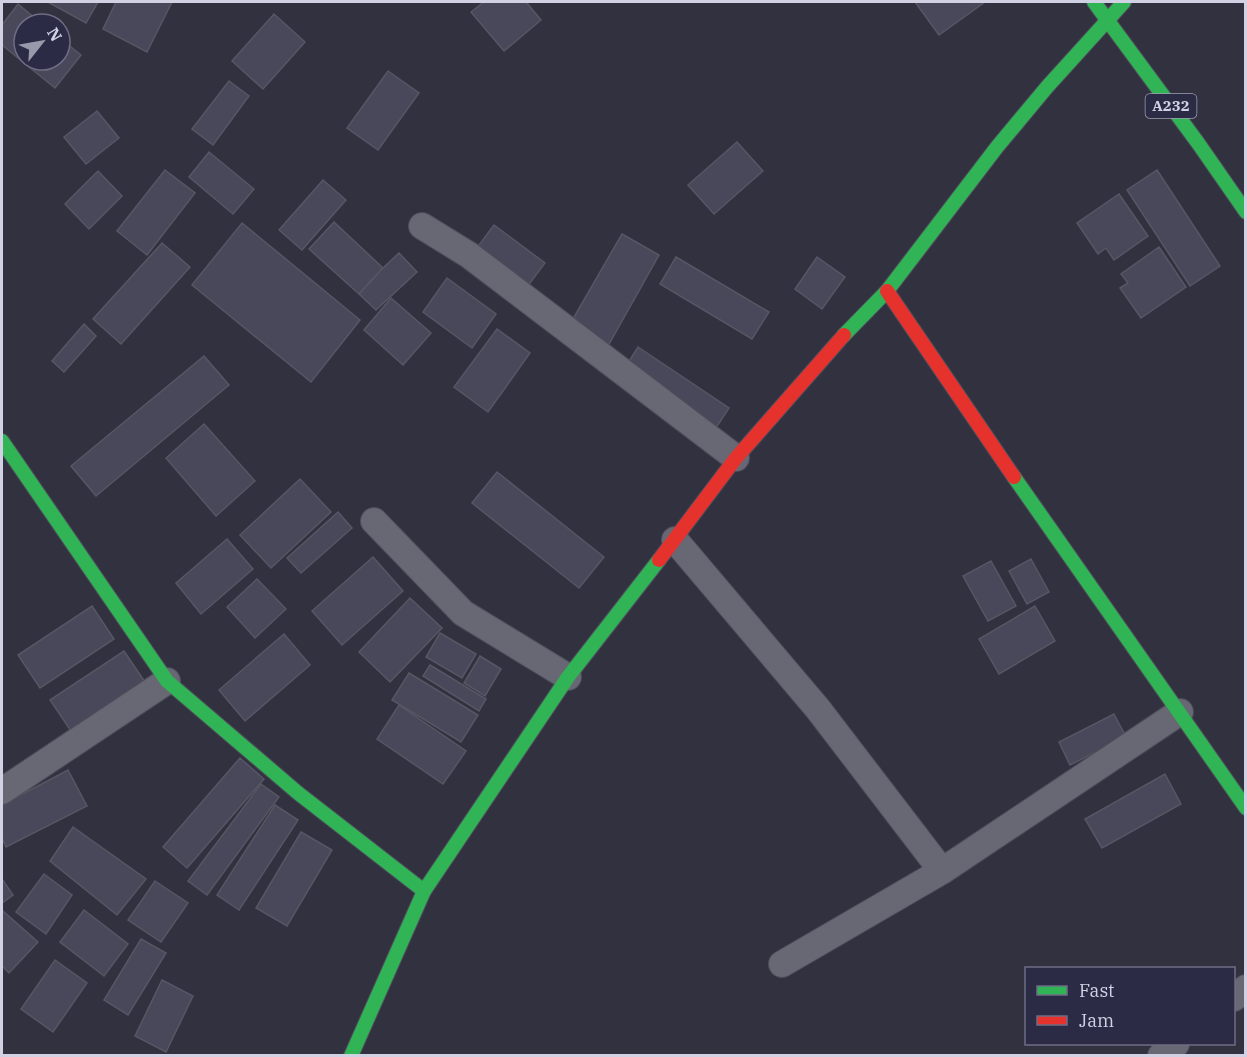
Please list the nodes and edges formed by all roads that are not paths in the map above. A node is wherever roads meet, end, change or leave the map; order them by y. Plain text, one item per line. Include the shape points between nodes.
1 (1094, 2) edge
2 (1124, 2) edge
3 (1107, 18) junction
4 (1245, 212) edge
5 (422, 226) dead end
6 (887, 291) junction
7 (2, 441) edge
8 (736, 458) junction
9 (374, 521) dead end
10 (675, 540) junction
11 (568, 677) junction
12 (167, 681) junction
13 (1180, 712) junction
14 (2, 791) edge
15 (1245, 808) edge
16 (942, 870) junction
17 (424, 891) junction
18 (782, 964) dead end
19 (1175, 1045) edge
20 (351, 1056) edge
21 (1161, 1056) edge

1 - 3 main road, A232
2 - 3 main road
3 - 4 main road, A232
3 - 6 main road via 997,147
5 - 8 street via 469,255
6 - 8 main road
6 - 13 main road
7 - 12 main road
8 - 10 main road
9 - 11 street via 463,613
10 - 11 main road
10 - 16 street via 818,709
11 - 17 main road
12 - 14 street
12 - 17 main road via 298,793
13 - 15 main road
13 - 16 street
16 - 18 street
17 - 20 main road
19 - 21 street

